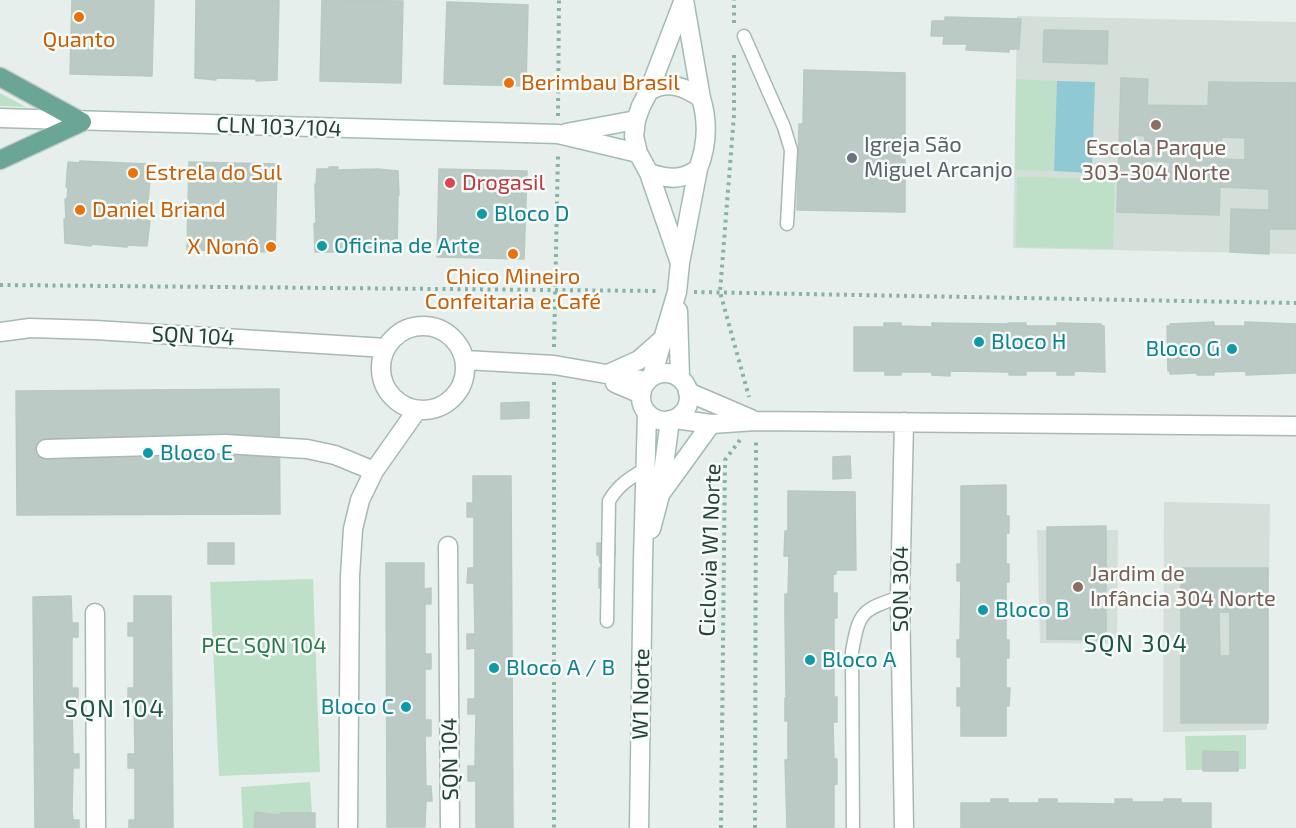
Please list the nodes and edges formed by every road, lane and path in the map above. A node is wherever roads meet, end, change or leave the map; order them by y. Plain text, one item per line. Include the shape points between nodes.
1 (559, 0) edge
2 (684, 0) edge
3 (734, 0) edge
4 (734, 24) dead end
5 (744, 36) dead end
6 (734, 47) dead end
7 (0, 77) edge
8 (649, 91) junction
9 (700, 98) junction
10 (0, 118) edge
11 (636, 120) junction
12 (82, 122) junction
13 (558, 134) junction
14 (638, 153) junction
15 (0, 160) edge
16 (698, 169) junction
17 (649, 173) junction
18 (787, 224) dead end
19 (680, 263) junction
20 (0, 285) edge
21 (555, 290) junction
22 (677, 292) junction
23 (720, 292) junction
24 (1296, 303) edge
25 (0, 332) edge
26 (665, 337) junction
27 (386, 348) junction
28 (465, 360) junction
29 (554, 365) junction
30 (585, 370) junction
31 (608, 374) junction
32 (647, 384) junction
33 (684, 385) junction
34 (417, 410) junction
35 (647, 413) junction
36 (672, 420) junction
37 (756, 421) junction
38 (903, 422) junction
39 (711, 424) junction
40 (1296, 426) edge
41 (46, 449) dead end
42 (645, 469) junction
43 (374, 471) junction
44 (660, 495) junction
45 (448, 546) dead end
46 (643, 560) junction
47 (900, 597) junction
48 (95, 613) dead end
49 (607, 621) dead end
50 (96, 828) edge
51 (348, 828) edge
52 (450, 828) edge
53 (554, 828) edge
54 (639, 828) edge
55 (721, 828) edge
56 (755, 828) edge
57 (853, 828) edge
58 (904, 828) edge

1 - 13 path
2 - 8 street
2 - 9 street
3 - 4 path
5 - 18 lane via 791,150
6 - 23 path via 734,115
7 - 12 main road
8 - 9 street via 668,85 690,90
8 - 11 street
9 - 16 street via 706,122
10 - 12 street, CLN 103/104
11 - 13 street, CLN 103/104
11 - 14 street
12 - 13 street, CLN 103/104
12 - 15 main road
13 - 14 street, CLN 103/104
13 - 21 path
14 - 17 street
16 - 17 street via 670,179
16 - 19 street
17 - 19 street
19 - 22 street
20 - 21 path
21 - 22 path
21 - 29 path
22 - 23 path
22 - 26 street
22 - 33 street
23 - 24 path
23 - 37 path
25 - 27 street, SQN 104 via 30,328 95,330
26 - 31 street via 639,360
26 - 32 street
27 - 28 street via 406,330 432,327 455,341
27 - 34 street via 381,374 386,387 393,398
28 - 29 street
28 - 34 street via 465,378 452,399 442,407
29 - 30 street
29 - 53 path
30 - 31 street
30 - 32 street
31 - 32 street
32 - 33 street via 667,373
32 - 35 street via 641,401
33 - 36 street via 686,408
33 - 37 street
34 - 43 street
35 - 36 street via 659,420
35 - 42 street, W1 Norte
36 - 39 street
36 - 44 street, W1 Norte
37 - 38 street
37 - 39 street
37 - 55 path, Ciclovia W1 Norte via 725,460
37 - 56 path
38 - 40 street
38 - 47 street, SQN 304
39 - 44 street
41 - 43 street via 225,444 307,449 335,455
42 - 46 street, W1 Norte
42 - 49 lane via 623,483 609,501
43 - 51 street via 360,500 353,529
44 - 46 street, W1 Norte
45 - 52 street, SQN 104
46 - 54 street, W1 Norte
47 - 57 lane via 871,607 855,631
47 - 58 street, SQN 304
48 - 50 street

